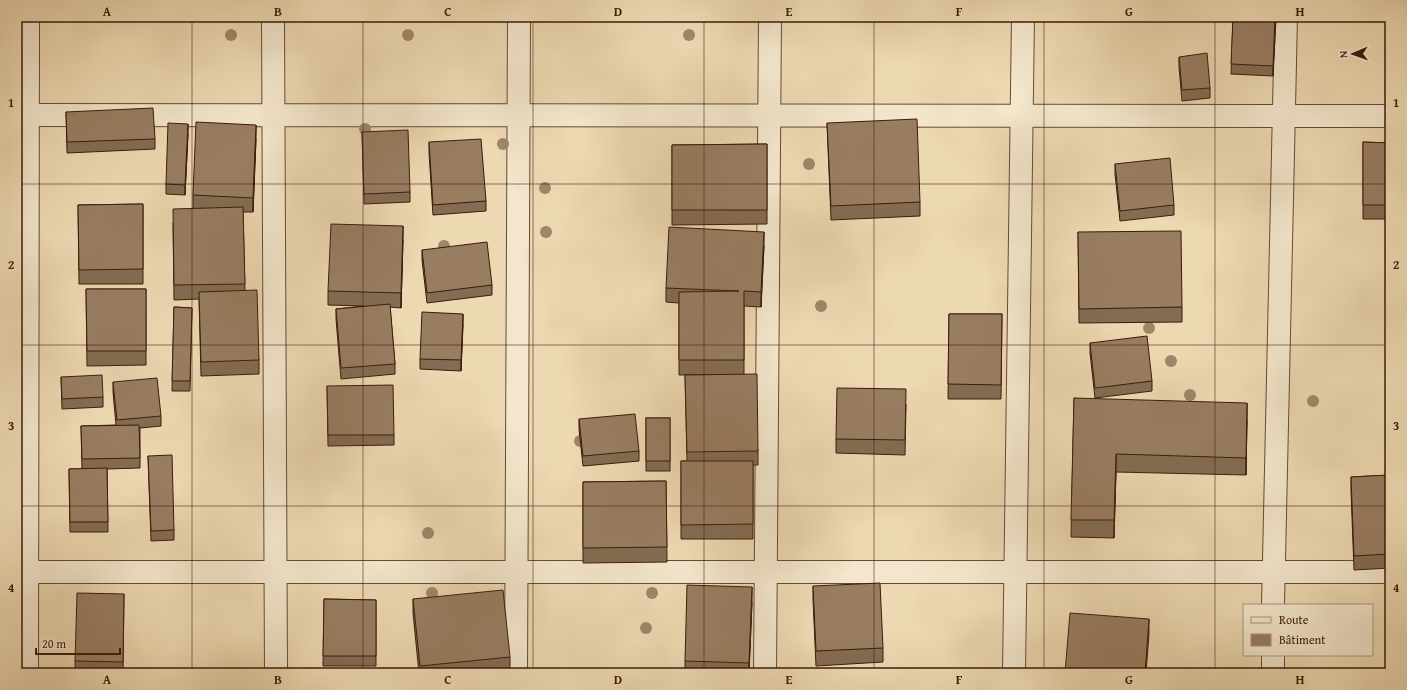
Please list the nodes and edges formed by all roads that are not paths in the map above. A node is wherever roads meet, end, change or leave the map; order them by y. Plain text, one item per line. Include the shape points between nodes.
1 (28, 17) edge
2 (273, 17) edge
3 (518, 17) edge
4 (770, 17) edge
5 (1023, 17) edge
6 (1286, 17) edge
7 (23, 115) edge
8 (518, 115) junction
9 (273, 116) junction
10 (770, 116) junction
11 (1022, 116) junction
12 (1285, 116) junction
13 (1390, 116) edge
14 (27, 572) junction
15 (276, 572) junction
16 (516, 572) junction
17 (766, 572) junction
18 (1015, 572) junction
19 (1273, 572) junction
20 (1390, 572) edge
21 (1273, 604) edge
22 (1273, 656) edge
23 (27, 673) edge
24 (276, 673) edge
25 (516, 673) edge
26 (765, 673) edge
27 (1014, 673) edge
28 (1273, 673) edge

1 - 7 street
2 - 9 street
3 - 8 street
4 - 10 street
5 - 11 street
6 - 12 street
7 - 9 street
7 - 14 street
8 - 9 street
8 - 10 street
8 - 16 street
9 - 15 street
10 - 11 street
10 - 17 street
11 - 12 street
11 - 18 street
12 - 13 street
12 - 19 street
14 - 15 street
14 - 23 street
15 - 16 street
15 - 24 street
16 - 17 street
16 - 25 street
17 - 18 street
17 - 26 street
18 - 19 street
18 - 27 street
19 - 20 street
19 - 21 street
22 - 28 street

